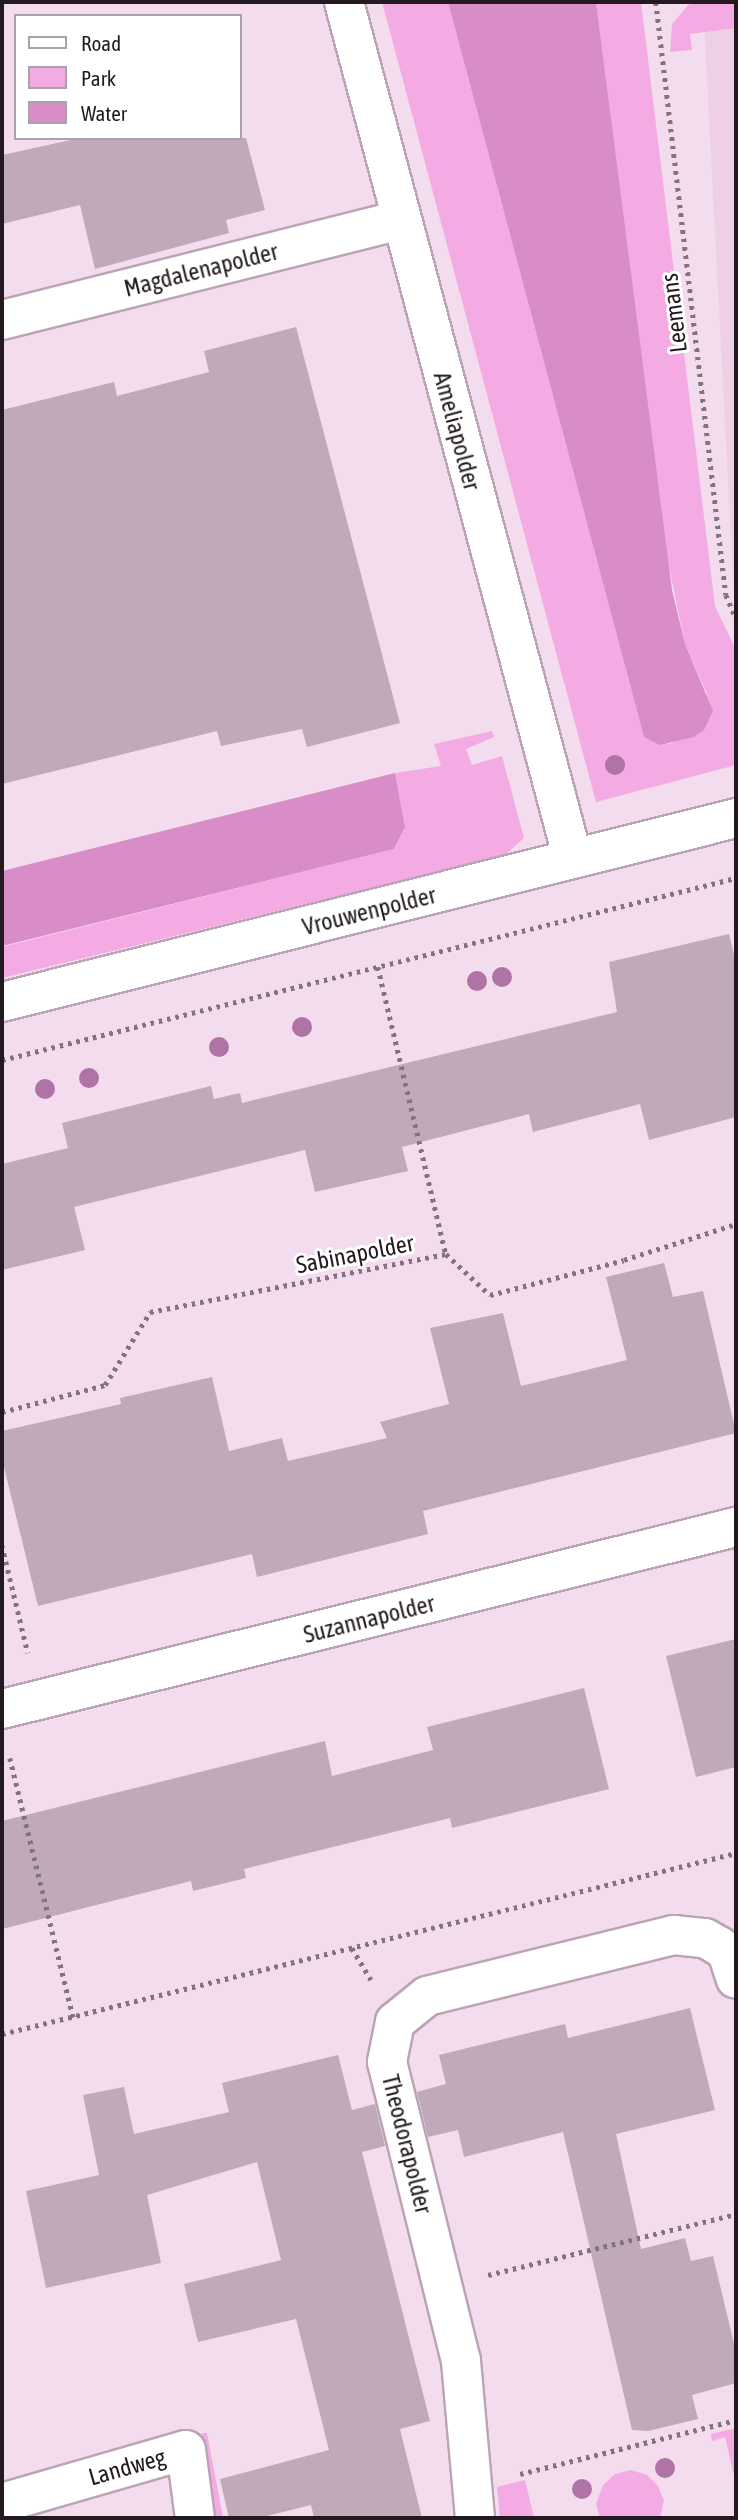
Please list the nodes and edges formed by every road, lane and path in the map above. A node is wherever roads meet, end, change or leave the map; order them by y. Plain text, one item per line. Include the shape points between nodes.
1 (344, 2) edge
2 (656, 2) edge
3 (400, 219) junction
4 (2, 320) edge
5 (736, 619) edge
6 (736, 818) edge
7 (573, 859) junction
8 (736, 878) edge
9 (378, 967) junction
10 (2, 1002) edge
11 (2, 1060) edge
12 (736, 1224) edge
13 (446, 1254) junction
14 (2, 1412) edge
15 (736, 1527) edge
16 (2, 1545) edge
17 (40, 1702) junction
18 (2, 1709) edge
19 (8, 1753) dead end
20 (736, 1853) edge
21 (736, 1979) edge
22 (73, 2017) junction
23 (2, 2034) edge
24 (736, 2214) edge
25 (443, 2287) junction
26 (736, 2420) edge
27 (473, 2500) edge
28 (2, 2503) edge
29 (195, 2518) edge

1 - 3 street, Ameliapolder
2 - 5 path, Leemans via 726,595
3 - 4 street, Magdalenapolder
3 - 7 street, Ameliapolder
6 - 7 street, Vrouwenpolder
7 - 10 street, Vrouwenpolder
8 - 9 path
9 - 11 path
9 - 13 path
12 - 13 path, Sabinapolder via 624,1260 490,1295
13 - 14 path, Sabinapolder via 150,1312 105,1385
15 - 17 street, Suzannapolder
16 - 17 path
17 - 18 street, Suzannapolder
19 - 22 path
20 - 22 path
21 - 25 street, Theodorapolder via 727,1952 719,1945 705,1938 674,1935 427,1996 404,2011 388,2041 387,2062
22 - 23 path
24 - 25 path
25 - 27 street, Theodorapolder via 461,2361
26 - 27 path
28 - 29 street, Landweg via 186,2450

